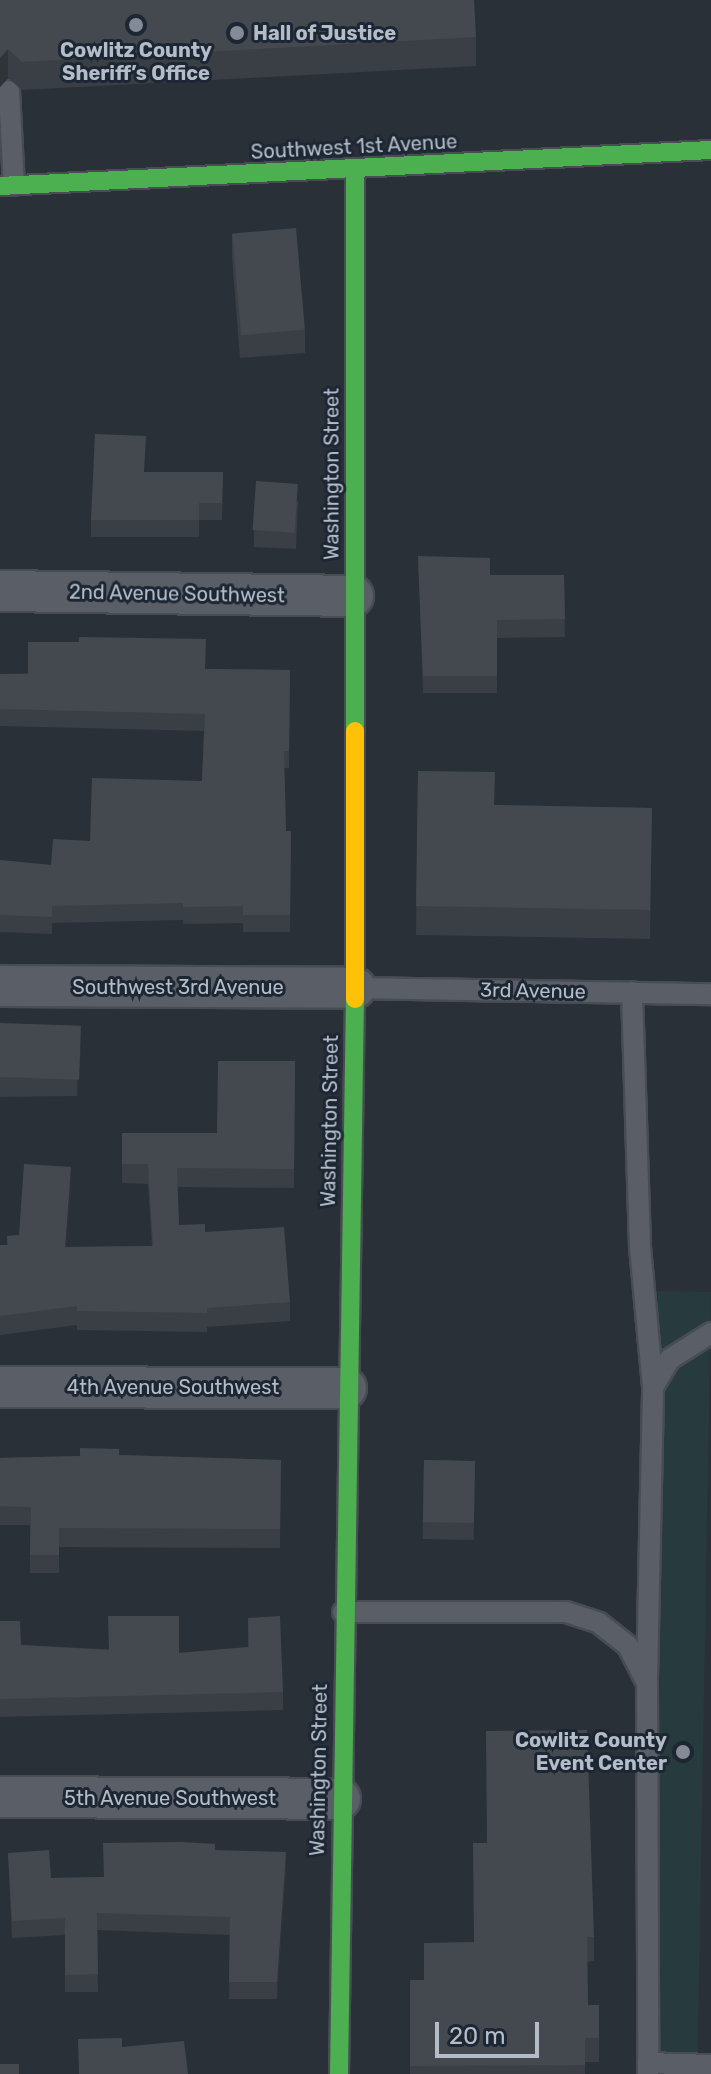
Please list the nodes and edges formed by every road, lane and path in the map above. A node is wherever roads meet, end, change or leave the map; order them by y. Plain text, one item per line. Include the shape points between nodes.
1 (9, 91) dead end
2 (711, 150) edge
3 (355, 170) junction
4 (7, 186) edge
5 (0, 591) edge
6 (353, 596) junction
7 (0, 986) edge
8 (355, 988) junction
9 (632, 992) junction
10 (711, 994) edge
11 (711, 1333) edge
12 (0, 1387) edge
13 (653, 1387) junction
14 (346, 1388) junction
15 (343, 1612) junction
16 (647, 1683) junction
17 (0, 1797) edge
18 (340, 1799) junction
19 (711, 2065) edge
20 (648, 2068) edge
21 (339, 2074) edge

1 - 4 lane
2 - 3 street, Southwest 1st Avenue
3 - 4 street, Southwest 1st Avenue
3 - 6 street, Washington Street
5 - 6 street, 2nd Avenue Southwest
6 - 8 street, Washington Street
7 - 8 street, Southwest 3rd Avenue
8 - 9 lane, 3rd Avenue
8 - 14 street, Washington Street
9 - 10 lane, 3rd Avenue
9 - 13 lane via 640,1247
11 - 13 lane via 670,1359
12 - 14 street, 4th Avenue Southwest
13 - 16 lane
14 - 15 street, Washington Street
15 - 16 lane via 566,1612 599,1623 628,1646
15 - 18 street, Washington Street
16 - 20 lane
17 - 18 street, 5th Avenue Southwest
18 - 21 street, Washington Street
19 - 20 lane

